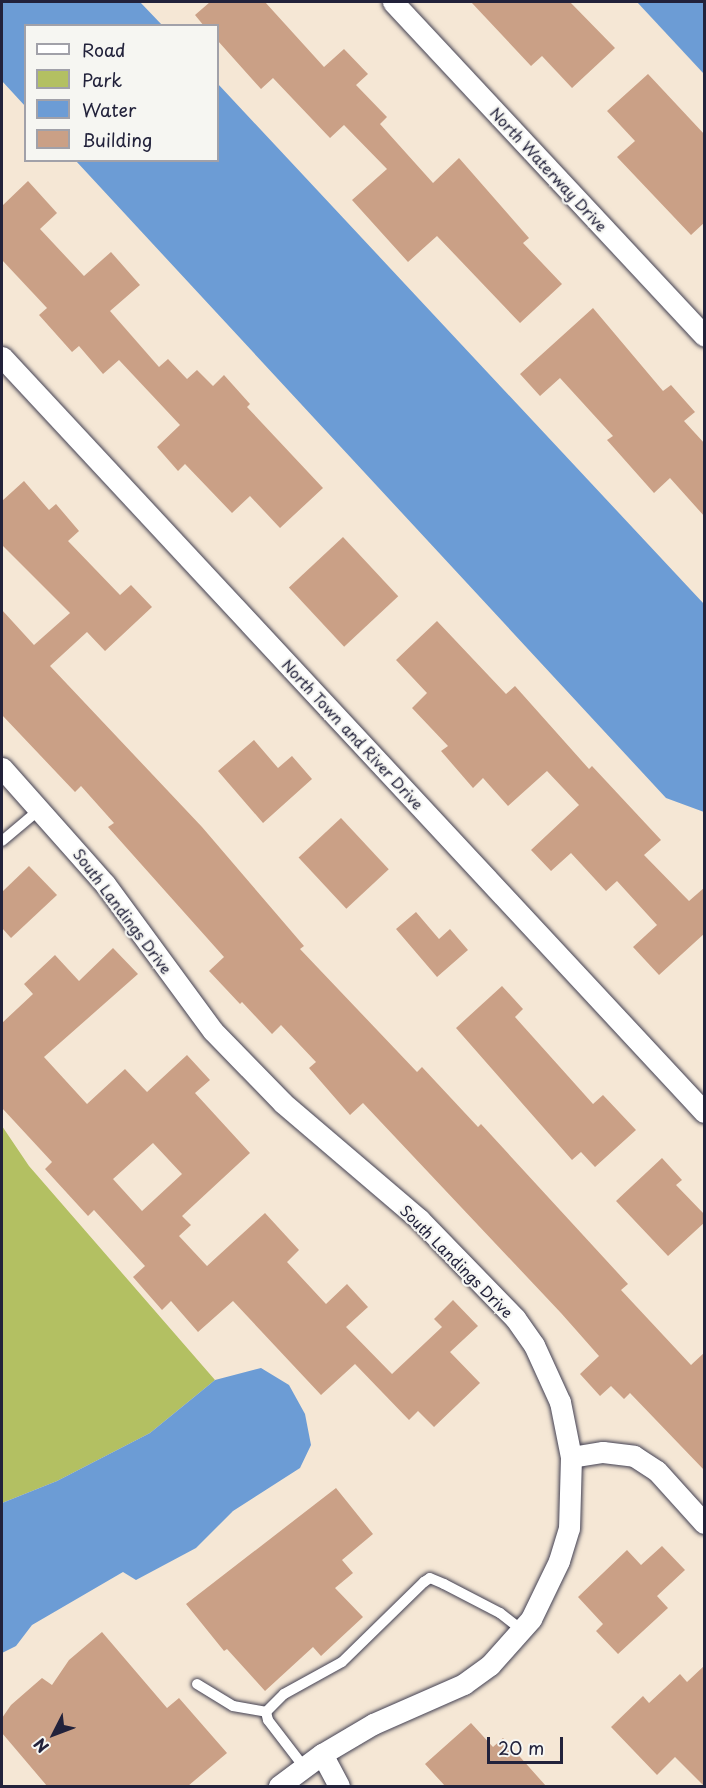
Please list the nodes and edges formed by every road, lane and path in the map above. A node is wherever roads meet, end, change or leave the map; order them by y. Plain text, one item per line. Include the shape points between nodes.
1 (393, 2) edge
2 (705, 336) edge
3 (2, 357) edge
4 (2, 768) edge
5 (40, 809) junction
6 (2, 841) edge
7 (705, 1112) edge
8 (571, 1457) junction
9 (705, 1522) edge
10 (522, 1630) junction
11 (197, 1684) dead end
12 (266, 1712) junction
13 (322, 1754) junction
14 (304, 1767) junction
15 (279, 1786) edge
16 (339, 1786) edge

1 - 2 street, North Waterway Drive
3 - 7 street, North Town and River Drive
4 - 5 street, South Landings Drive
5 - 6 lane
5 - 8 street, South Landings Drive via 105,884 213,1031 283,1103 419,1219 515,1318 557,1393
8 - 9 street via 603,1452 634,1456 657,1471
8 - 10 street, South Landings Drive via 569,1528 559,1561
10 - 12 lane via 500,1612 430,1578 342,1662 284,1694
10 - 13 street, South Landings Drive via 490,1665 464,1684 373,1724
11 - 12 lane via 233,1706
12 - 14 lane
13 - 14 street, South Landings Drive
13 - 16 street
14 - 15 street, South Landings Drive

